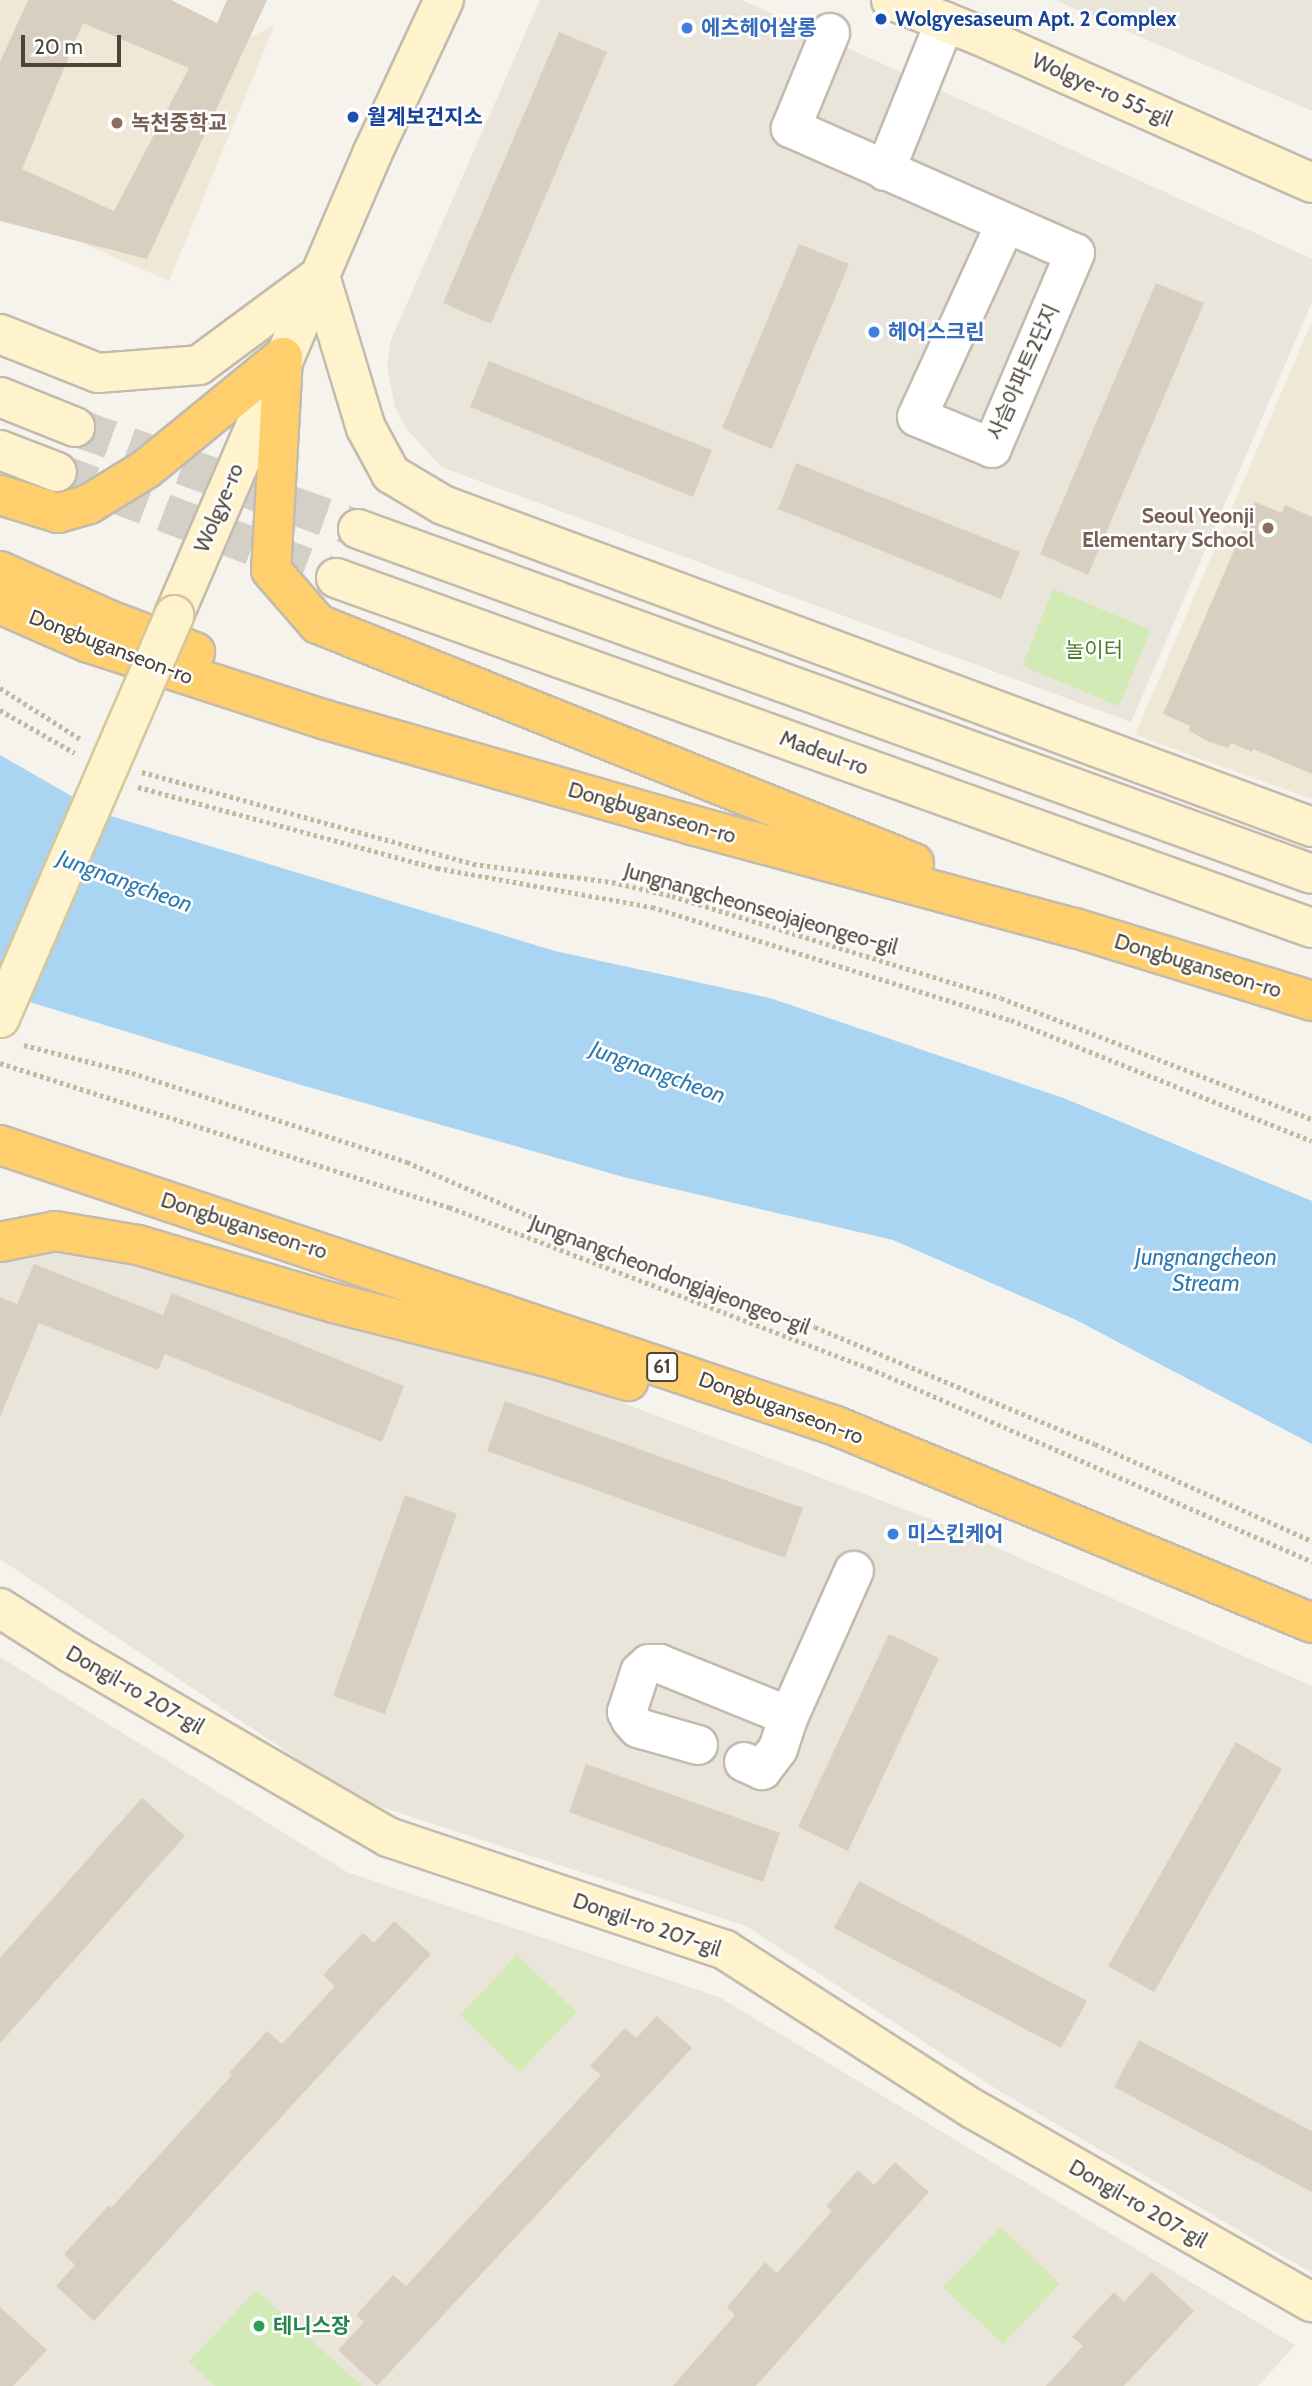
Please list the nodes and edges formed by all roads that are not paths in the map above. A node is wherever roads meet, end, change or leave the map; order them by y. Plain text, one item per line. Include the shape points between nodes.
1 (444, 0) edge
2 (891, 0) edge
3 (945, 22) junction
4 (830, 33) dead end
5 (885, 171) junction
6 (1312, 183) edge
7 (1006, 223) junction
8 (320, 276) junction
9 (0, 334) edge
10 (283, 357) junction
11 (0, 397) edge
12 (75, 427) tunnel mouth
13 (0, 450) edge
14 (57, 472) tunnel mouth
15 (0, 495) edge
16 (358, 528) tunnel mouth
17 (0, 571) edge
18 (336, 578) tunnel mouth
19 (0, 604) edge
20 (692, 825) junction
21 (1312, 827) edge
22 (1312, 874) edge
23 (1075, 928) junction
24 (1312, 928) edge
25 (1312, 1001) edge
26 (11, 1031) edge
27 (0, 1145) edge
28 (0, 1242) edge
29 (836, 1426) junction
30 (854, 1570) dead end
31 (0, 1608) edge
32 (1312, 1623) edge
33 (789, 1716) junction
34 (698, 1745) dead end
35 (744, 1762) dead end
36 (1312, 2302) edge

1 - 8 main road, Wolgye-ro
2 - 3 main road, Wolgye-ro 55-gil
3 - 5 street
3 - 6 main road, Wolgye-ro 55-gil
4 - 5 street, 사슴아파트2단지 via 791,128
5 - 7 street, 사슴아파트2단지
7 - 7 street, 사슴아파트2단지 via 1075,253 992,448 917,417
8 - 9 main road via 199,365 98,373
8 - 10 main road, Wolgye-ro
8 - 21 main road via 366,428 391,474 443,505
10 - 15 highway via 146,469 89,504 58,513
10 - 23 highway via 271,569 318,624
10 - 26 main road, Wolgye-ro, bridge via 174,615
11 - 12 main road
13 - 14 main road
16 - 22 main road
17 - 20 highway via 109,620 241,668 616,784
18 - 24 main road, Madeul-ro
19 - 20 highway, Dongbuganseon-ro via 89,643 217,687
20 - 23 highway, Dongbuganseon-ro
23 - 25 highway, Dongbuganseon-ro
27 - 29 highway, Dongbuganseon-ro / 61
28 - 29 highway via 54,1231 138,1245 703,1404
29 - 32 highway, Dongbuganseon-ro / 61
30 - 33 street
31 - 36 main road, Dongil-ro 207-gil via 388,1837 725,1950 973,2109
33 - 34 street via 660,1664 649,1664 640,1672 631,1699 627,1712 631,1720 638,1728
33 - 35 street via 766,1768

